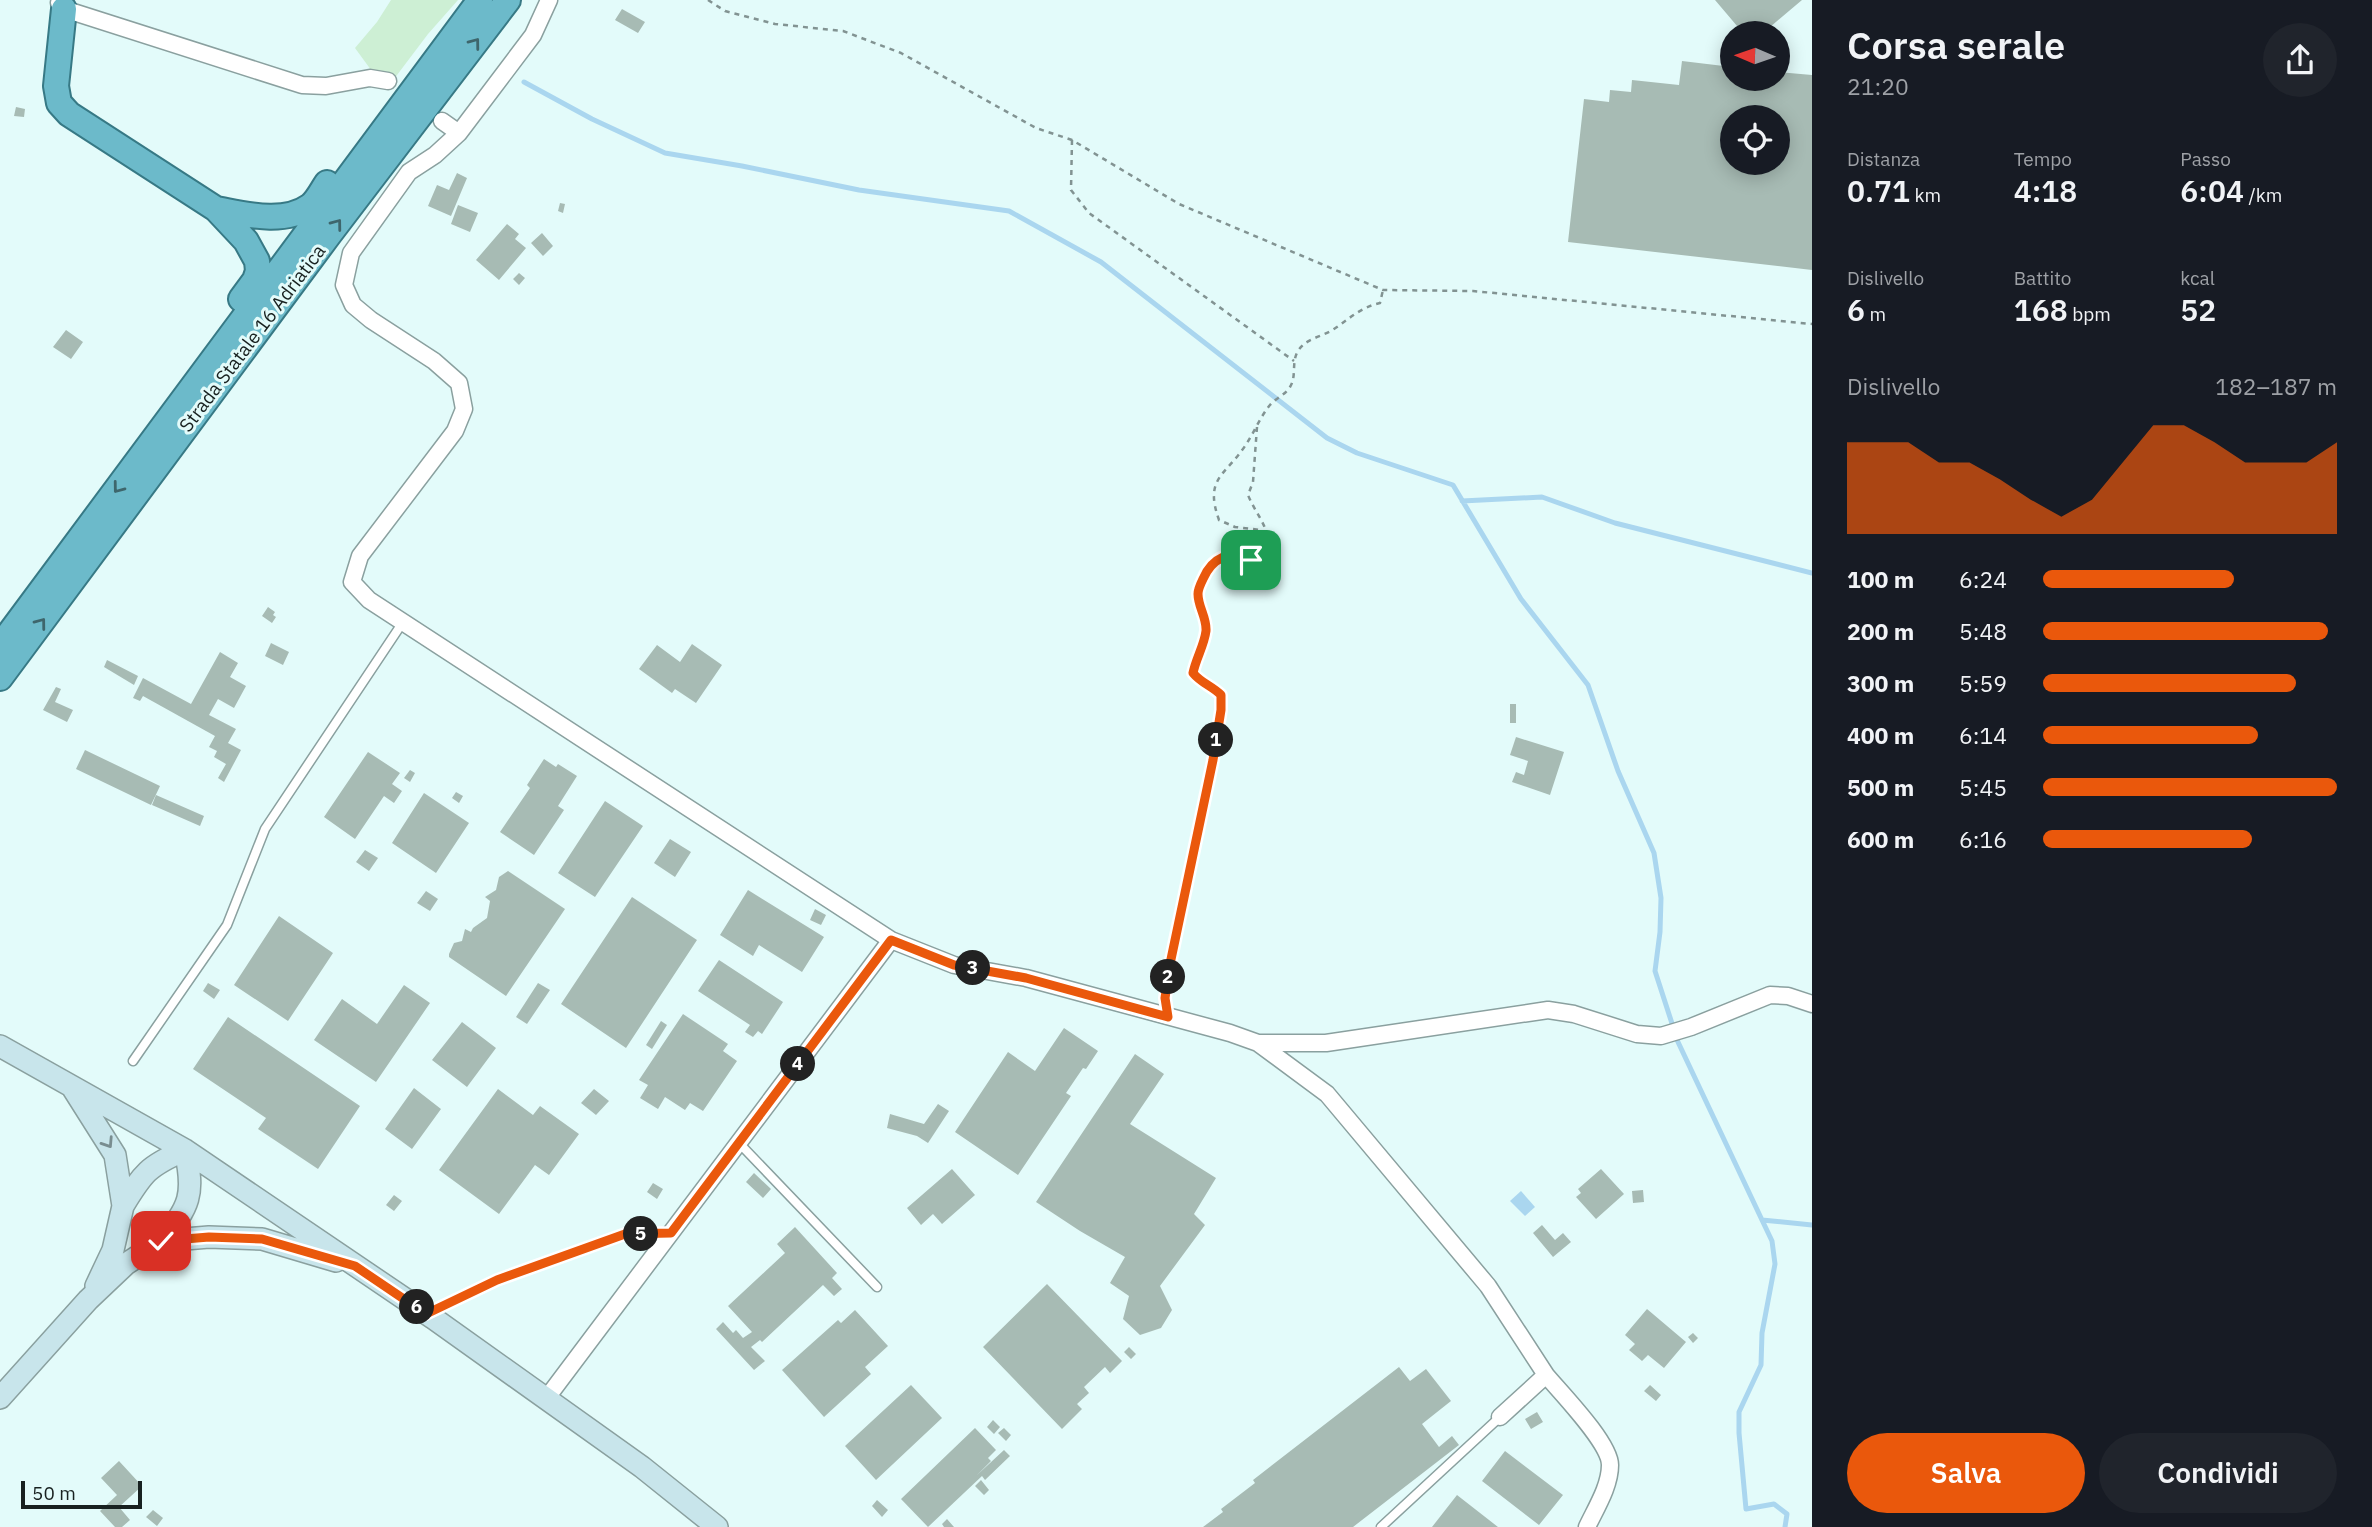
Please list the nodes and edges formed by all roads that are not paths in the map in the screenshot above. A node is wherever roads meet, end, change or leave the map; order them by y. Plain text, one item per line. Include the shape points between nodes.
1 (480, 0) edge
2 (508, 0) edge
3 (549, 0) edge
4 (60, 4) edge
5 (387, 81) dead end
6 (403, 105) junction
7 (442, 121) dead end
8 (459, 134) junction
9 (216, 209) junction
10 (149, 446) junction
11 (403, 622) junction
12 (0, 646) edge
13 (0, 678) edge
14 (891, 940) junction
15 (1812, 1004) edge
16 (1258, 1043) junction
17 (0, 1046) edge
18 (133, 1061) dead end
19 (71, 1086) junction
20 (739, 1143) junction
21 (185, 1150) junction
22 (122, 1206) junction
23 (671, 1233) junction
24 (161, 1241) junction
25 (355, 1266) junction
26 (877, 1287) dead end
27 (88, 1300) junction
28 (426, 1314) junction
29 (1546, 1375) junction
30 (0, 1398) edge
31 (546, 1399) junction
32 (1500, 1417) joint
33 (717, 1527) edge
34 (1381, 1527) edge
35 (1587, 1527) edge

1 - 6 highway, Strada Statale 16 Adriatica
13 -> 2 highway, Strada Statale 16 Adriatica
3 - 8 street via 533,35
4 - 5 street via 302,85 370,78
4 - 9 highway via 59,103 69,114
6 - 9 highway via 363,135 311,205 292,214 259,216
6 - 10 highway, Strada Statale 16 Adriatica
7 - 8 street
8 - 11 street via 409,172 351,253 344,285 353,305 460,383 464,409 455,431 360,556 352,582 369,600
9 - 10 highway via 246,240 257,261 255,280 166,400
10 -> 12 highway, Strada Statale 16 Adriatica
11 - 14 street
11 - 18 lane via 265,829 227,925
14 - 16 street via 954,965 1026,978
14 - 20 street
15 - 16 street via 1770,995 1661,1036 1548,1010 1326,1043
16 - 29 street via 1327,1094 1488,1286
17 - 19 main road
19 - 21 main road
19 -> 22 main road via 116,1155
20 - 23 street
20 - 26 lane
21 - 22 main road via 142,1174
21 - 24 main road via 190,1197 180,1219
21 - 25 main road
22 - 27 main road via 113,1250
23 - 28 lane via 625,1234 497,1280
23 - 31 street
24 - 25 main road via 262,1239
24 - 27 main road via 126,1264
25 - 28 main road
27 - 30 main road
28 - 31 main road
29 - 32 street
29 - 35 street via 1596,1434 1611,1462 1607,1484
31 - 33 main road
32 - 34 lane

